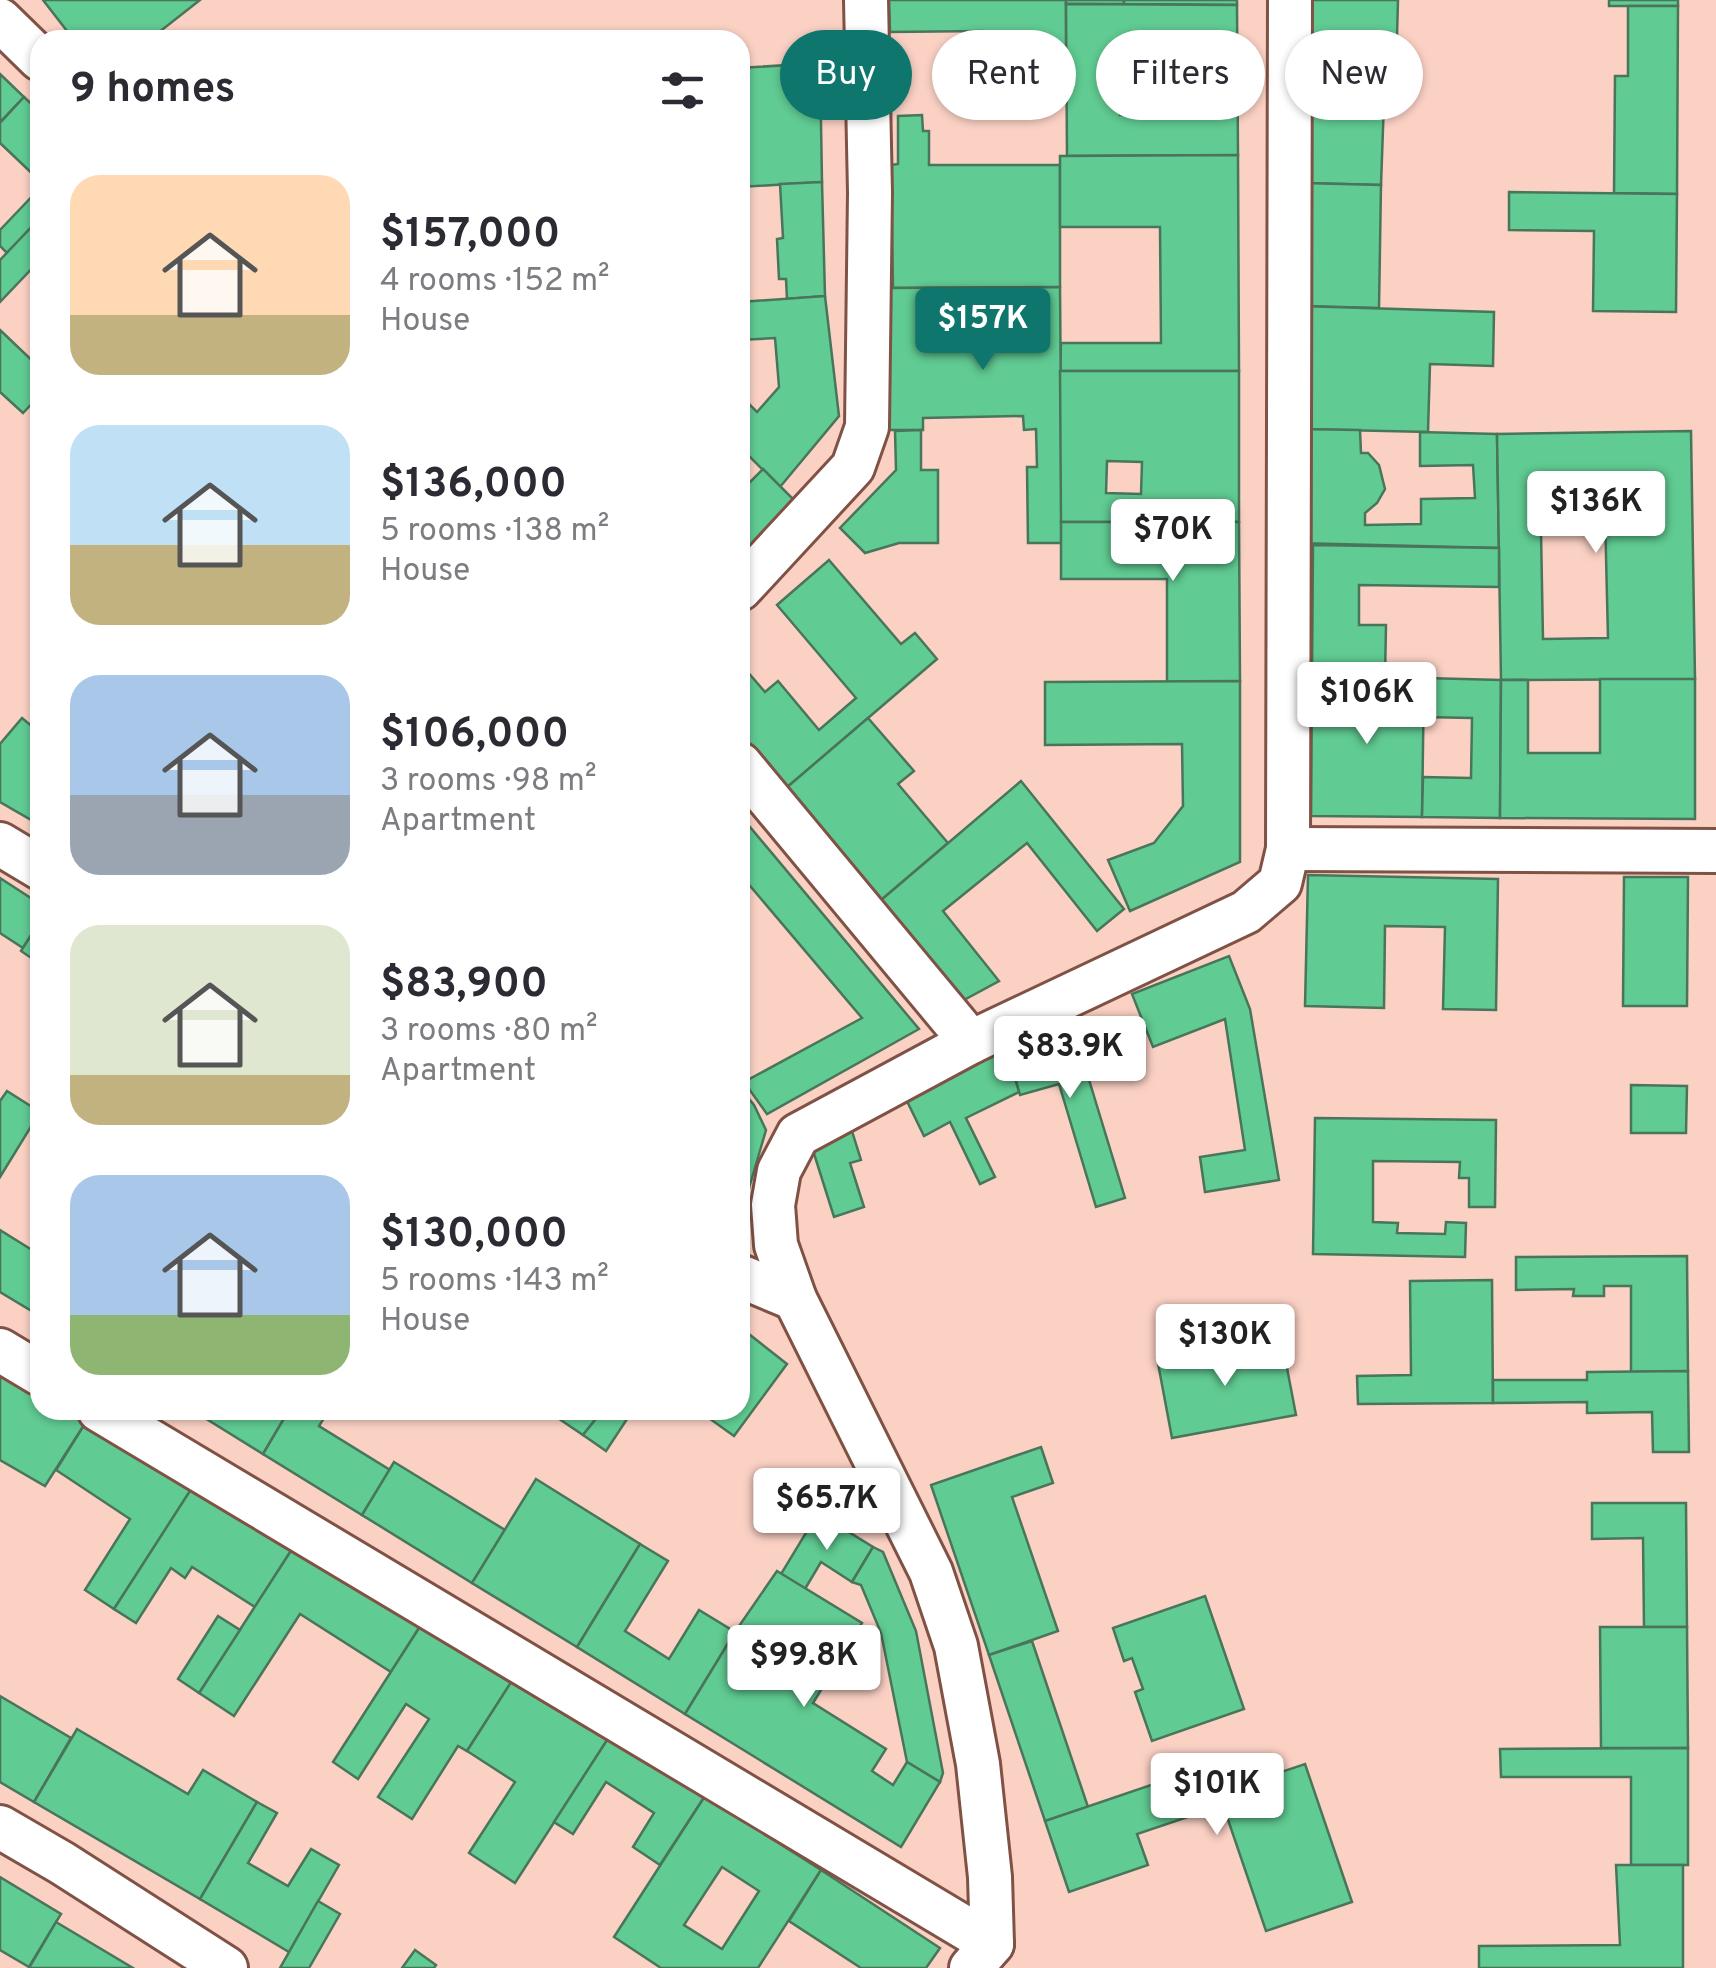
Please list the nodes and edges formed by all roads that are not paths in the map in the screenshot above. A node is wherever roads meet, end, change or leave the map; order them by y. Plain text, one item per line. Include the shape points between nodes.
1 (866, 0) edge
2 (1290, 0) edge
3 (0, 20) edge
4 (30, 49) edge
5 (750, 578) edge
6 (750, 776) edge
7 (0, 844) edge
8 (1288, 850) junction
9 (1716, 851) edge
10 (30, 862) edge
11 (971, 1042) junction
12 (750, 1280) edge
13 (795, 1299) junction
14 (0, 1350) edge
15 (30, 1368) edge
16 (116, 1420) edge
17 (0, 1827) edge
18 (982, 1956) edge
19 (226, 1968) edge

1 - 5 street via 867,427 854,467
2 - 8 street
3 - 4 street
6 - 11 street
7 - 10 street
8 - 9 street
8 - 11 street via 1280,882 1246,912
11 - 13 street via 798,1135 779,1171 773,1205 776,1245
12 - 13 street
13 - 18 street via 930,1572 956,1646 990,1877
14 - 15 street
16 - 18 street
17 - 19 street

